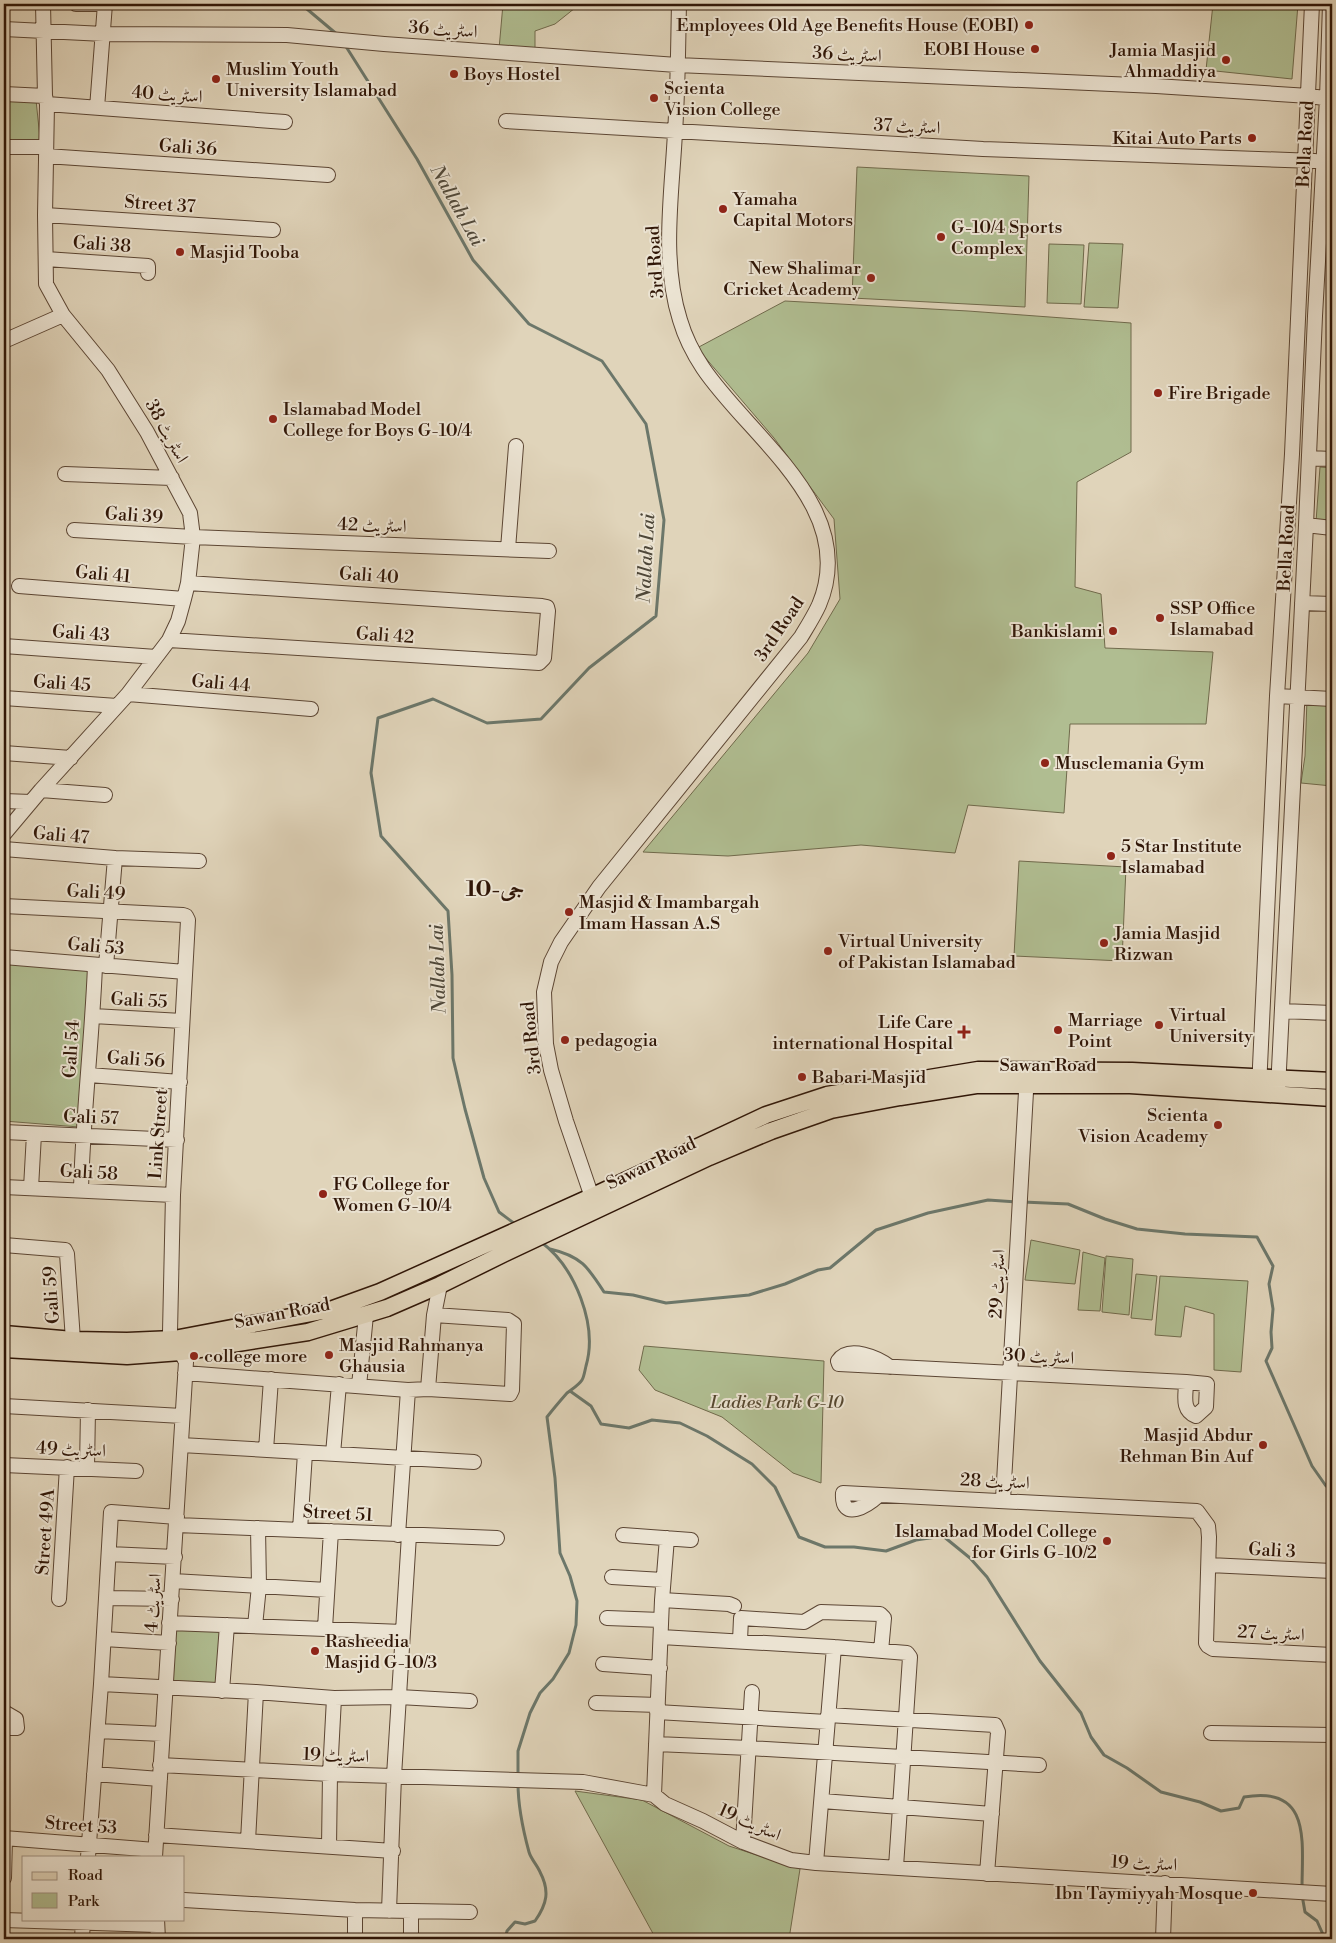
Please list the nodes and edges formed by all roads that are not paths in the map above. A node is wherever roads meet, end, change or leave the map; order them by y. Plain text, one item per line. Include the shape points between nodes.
1 (43, 4) edge
2 (76, 4) edge
3 (105, 4) edge
4 (680, 4) edge
5 (1312, 4) edge
6 (1330, 4) edge
7 (4, 29) edge
8 (43, 31) junction
9 (104, 34) junction
10 (677, 65) junction
11 (4, 94) edge
12 (1309, 96) junction
13 (1330, 99) edge
14 (46, 100) junction
15 (97, 108) junction
16 (506, 121) dead end
17 (285, 122) dead end
18 (676, 131) junction
19 (4, 147) edge
20 (46, 152) junction
21 (1305, 161) junction
22 (1328, 161) edge
23 (328, 175) dead end
24 (45, 215) junction
25 (1326, 222) edge
26 (273, 230) dead end
27 (46, 259) junction
28 (148, 273) dead end
29 (63, 315) junction
30 (4, 341) edge
31 (1294, 407) junction
32 (1311, 408) junction
33 (516, 446) dead end
34 (1309, 458) junction
35 (1332, 459) edge
36 (65, 474) dead end
37 (172, 478) junction
38 (1306, 525) junction
39 (1332, 528) edge
40 (74, 530) dead end
41 (193, 537) junction
42 (1287, 542) junction
43 (1306, 543) junction
44 (508, 549) junction
45 (549, 551) dead end
46 (188, 582) junction
47 (19, 586) dead end
48 (184, 599) junction
49 (1302, 603) junction
50 (1332, 604) edge
51 (547, 607) joint
52 (169, 640) junction
53 (4, 646) edge
54 (156, 658) junction
55 (128, 694) junction
56 (1277, 696) junction
57 (1297, 697) junction
58 (4, 698) edge
59 (1332, 699) edge
60 (117, 706) junction
61 (311, 709) dead end
62 (4, 753) edge
63 (71, 758) junction
64 (41, 790) junction
65 (105, 795) dead end
66 (4, 801) edge
67 (31, 802) junction
68 (4, 834) edge
69 (4, 849) edge
70 (115, 858) junction
71 (199, 861) dead end
72 (4, 906) edge
73 (1267, 910) junction
74 (111, 911) junction
75 (1287, 911) junction
76 (186, 916) joint
77 (4, 957) edge
78 (100, 966) junction
79 (185, 972) junction
80 (1282, 1011) junction
81 (1332, 1013) edge
82 (93, 1016) junction
83 (182, 1021) junction
84 (89, 1075) junction
85 (1027, 1078) junction
86 (1332, 1081) edge
87 (180, 1082) junction
88 (1259, 1086) junction
89 (1278, 1087) junction
90 (1332, 1098) edge
91 (4, 1132) edge
92 (34, 1134) junction
93 (82, 1136) junction
94 (177, 1140) junction
95 (4, 1187) edge
96 (31, 1188) junction
97 (81, 1189) junction
98 (173, 1195) junction
99 (594, 1204) junction
100 (4, 1245) edge
101 (478, 1257) junction
102 (440, 1285) junction
103 (366, 1315) junction
104 (434, 1315) junction
105 (4, 1334) edge
106 (73, 1340) junction
107 (178, 1346) junction
108 (4, 1349) edge
109 (890, 1367) dead end
110 (185, 1373) junction
111 (1011, 1374) junction
112 (271, 1379) junction
113 (1186, 1382) dead end
114 (339, 1384) junction
115 (359, 1386) junction
116 (408, 1390) junction
117 (428, 1390) junction
118 (4, 1406) edge
119 (88, 1410) junction
120 (182, 1416) junction
121 (181, 1445) junction
122 (266, 1450) junction
123 (305, 1453) junction
124 (333, 1454) junction
125 (404, 1459) junction
126 (474, 1462) dead end
127 (4, 1465) edge
128 (67, 1467) junction
129 (87, 1468) junction
130 (136, 1471) dead end
131 (879, 1495) dead end
132 (1003, 1500) junction
133 (177, 1521) junction
134 (258, 1528) junction
135 (300, 1530) junction
136 (331, 1531) junction
137 (623, 1534) dead end
138 (403, 1535) junction
139 (497, 1538) dead end
140 (667, 1538) junction
141 (692, 1540) dead end
142 (109, 1554) junction
143 (175, 1557) junction
144 (1209, 1565) junction
145 (1332, 1571) edge
146 (612, 1577) dead end
147 (663, 1580) junction
148 (173, 1581) junction
149 (259, 1586) junction
150 (327, 1590) junction
151 (107, 1598) junction
152 (59, 1599) dead end
153 (172, 1599) junction
154 (662, 1600) junction
155 (734, 1606) dead end
156 (607, 1618) dead end
157 (661, 1620) junction
158 (804, 1622) junction
159 (170, 1623) junction
160 (227, 1625) junction
161 (254, 1626) junction
162 (325, 1628) junction
163 (403, 1632) junction
164 (661, 1637) junction
165 (104, 1639) junction
166 (740, 1641) junction
167 (169, 1643) junction
168 (804, 1645) junction
169 (834, 1646) junction
170 (881, 1651) junction
171 (1332, 1655) edge
172 (603, 1664) dead end
173 (660, 1668) junction
174 (101, 1684) junction
175 (165, 1687) junction
176 (222, 1691) junction
177 (256, 1692) junction
178 (752, 1692) dead end
179 (334, 1698) junction
180 (399, 1698) junction
181 (470, 1701) dead end
182 (596, 1703) dead end
183 (657, 1708) junction
184 (4, 1712) edge
185 (750, 1717) junction
186 (828, 1719) junction
187 (904, 1719) junction
188 (4, 1728) edge
189 (98, 1731) junction
190 (162, 1734) junction
191 (1211, 1734) dead end
192 (1332, 1735) edge
193 (656, 1744) junction
194 (749, 1748) junction
195 (825, 1752) junction
196 (903, 1758) junction
197 (995, 1764) junction
198 (1039, 1765) dead end
199 (252, 1770) junction
200 (160, 1772) junction
201 (94, 1774) junction
202 (330, 1774) junction
203 (394, 1776) junction
204 (654, 1795) junction
205 (822, 1802) junction
206 (900, 1807) junction
207 (992, 1814) junction
208 (156, 1835) junction
209 (4, 1838) edge
210 (248, 1841) junction
211 (743, 1842) junction
212 (329, 1846) junction
213 (89, 1850) edge
214 (393, 1851) junction
215 (155, 1853) edge
216 (816, 1863) junction
217 (896, 1867) junction
218 (987, 1874) junction
219 (4, 1878) edge
220 (1165, 1883) junction
221 (1332, 1894) edge
222 (185, 1900) edge
223 (355, 1910) junction
224 (389, 1911) junction
225 (411, 1912) junction
226 (470, 1912) dead end
227 (4, 1920) edge
228 (82, 1921) edge
229 (157, 1922) edge
230 (82, 1939) edge
231 (158, 1939) edge
232 (355, 1939) edge
233 (411, 1939) edge
234 (1163, 1939) edge

1 - 8 street, اسٹریٹ 38
2 - 3 street
3 - 9 street
4 - 10 street, 3rd Road
5 - 12 street, Bella Road
6 - 13 street, Bella Road
7 - 8 street, اسٹریٹ 36
8 - 9 street, اسٹریٹ 36
8 - 14 street, اسٹریٹ 38
9 - 10 street, اسٹریٹ 36 via 287,35
9 - 15 street
10 - 12 street, اسٹریٹ 36
10 - 18 street, 3rd Road
11 - 14 street, اسٹریٹ 40
12 - 13 street, اسٹریٹ 36
12 - 21 street, Bella Road
13 - 22 street, Bella Road
14 - 15 street, اسٹریٹ 40
14 - 20 street, اسٹریٹ 38
15 - 17 street, اسٹریٹ 40
16 - 18 street, اسٹریٹ 37
18 - 21 street, اسٹریٹ 37
18 - 99 street, 3rd Road via 670,260 672,288 680,319 703,368 808,496 826,539 828,562 820,603 801,637 599,888 551,962 544,992 546,1044 558,1095
19 - 20 street, Gali 36
20 - 23 street, Gali 36
20 - 24 street, اسٹریٹ 38
21 - 22 street, اسٹریٹ 37
21 - 31 street, Bella Road
22 - 25 street, Bella Road
24 - 26 street, Street 37
24 - 27 street, اسٹریٹ 38
25 - 32 street, Bella Road
27 - 28 street, Gali 38 via 148,266
27 - 29 street, اسٹریٹ 38 via 46,284
29 - 30 street
29 - 37 street, اسٹریٹ 38 via 108,370
31 - 32 street
31 - 42 street, Bella Road
32 - 34 street, Bella Road
33 - 44 street
34 - 35 street
34 - 38 street, Bella Road
36 - 37 street
37 - 41 street, اسٹریٹ 38 via 190,513
38 - 39 street
38 - 43 street, Bella Road
40 - 41 street, Gali 39
41 - 44 street, اسٹریٹ 42
41 - 46 street, اسٹریٹ 38
42 - 43 street
42 - 56 street, Bella Road
43 - 49 street, Bella Road
44 - 45 street, اسٹریٹ 42
46 - 48 street, اسٹریٹ 38
46 - 51 street, Gali 40
47 - 48 street, Gali 41
48 - 52 street, اسٹریٹ 38
49 - 50 street
49 - 57 street, Bella Road
51 - 52 street, Gali 42 via 544,658 539,663
52 - 54 street, اسٹریٹ 38
53 - 54 street, Gali 43
54 - 55 street, اسٹریٹ 38
55 - 60 street, اسٹریٹ 38
55 - 61 street, Gali 44
56 - 57 street
56 - 73 street, Bella Road
57 - 59 street
57 - 75 street, Bella Road
58 - 60 street, Gali 45
60 - 63 street, اسٹریٹ 38
62 - 63 street
63 - 64 street, اسٹریٹ 38
64 - 65 street
64 - 67 street, اسٹریٹ 38
66 - 67 street
67 - 68 street, اسٹریٹ 38
69 - 70 street, Gali 47
70 - 71 street, Gali 47
70 - 74 street, Gali 54
72 - 74 street, Gali 49
73 - 75 street
73 - 88 street, Bella Road
74 - 76 street, Gali 49
74 - 78 street, Gali 54
75 - 80 street, Bella Road
76 - 79 street, Link Street
77 - 78 street, Gali 53
78 - 79 street, Gali 53
78 - 82 street, Gali 54
79 - 83 street, Link Street
80 - 81 street
80 - 89 street, Bella Road
82 - 83 street, Gali 55
82 - 84 street, Gali 54
83 - 87 street, Link Street
84 - 87 street, Gali 56
84 - 93 street, Gali 54
85 - 88 main road, Sawan Road via 1130,1086
85 - 99 main road, Sawan Road via 831,1110 771,1131
85 - 111 street, اسٹریٹ 29
86 - 89 main road, Sawan Road
87 - 94 street, Link Street
88 - 89 main road, Sawan Road
89 - 90 main road, Sawan Road
91 - 92 street, Gali 57
92 - 93 street, Gali 57
92 - 96 street
93 - 94 street, Gali 57
93 - 97 street, Gali 54
94 - 98 street, Link Street
95 - 96 street, Gali 58
96 - 97 street, Gali 58
97 - 98 street, Gali 58
98 - 107 street, Link Street via 170,1332
99 - 101 main road, Sawan Road
100 - 106 street, Gali 59 via 65,1250
101 - 102 main road, Sawan Road
101 - 107 main road, Sawan Road via 333,1309
102 - 103 main road, Sawan Road
102 - 104 street
103 - 107 main road, Sawan Road via 308,1332
103 - 115 street
104 - 117 street
104 - 117 street via 508,1320 514,1324 512,1390 507,1395
105 - 106 main road, Sawan Road
106 - 107 main road, Sawan Road
107 - 108 main road, Sawan Road via 128,1356
107 - 110 street, اسٹریٹ 4 via 186,1362
109 - 111 street, اسٹریٹ 30
110 - 112 street
110 - 120 street, اسٹریٹ 4
111 - 113 street, اسٹریٹ 30
111 - 132 street, اسٹریٹ 29
112 - 114 street
112 - 122 street
114 - 115 street
114 - 124 street
115 - 116 street
116 - 117 street
116 - 125 street
118 - 119 street
119 - 120 street
119 - 129 street
120 - 121 street, اسٹریٹ 4
121 - 122 street
121 - 133 street, اسٹریٹ 4
122 - 123 street
123 - 124 street
123 - 135 street
124 - 125 street
125 - 126 street
125 - 138 street
127 - 128 street, اسٹریٹ 49
128 - 129 street, اسٹریٹ 49
128 - 152 street, Street 49A
129 - 130 street, اسٹریٹ 49
131 - 132 street, اسٹریٹ 28 via 856,1510 847,1507 843,1500 843,1493
132 - 144 street, اسٹریٹ 28 via 1197,1511 1208,1526
133 - 134 street, Street 51
133 - 142 street, Street 51 via 111,1512
133 - 143 street, اسٹریٹ 4
134 - 135 street, Street 51
134 - 149 street
135 - 136 street, Street 51
136 - 138 street, Street 51
136 - 150 street
137 - 140 street
138 - 139 street, Street 51
138 - 163 street
140 - 141 street
140 - 147 street
142 - 143 street
142 - 151 street
143 - 148 street, اسٹریٹ 4
144 - 145 street, Gali 3
144 - 171 street, اسٹریٹ 27 via 1208,1646 1213,1649
146 - 147 street
147 - 154 street
148 - 149 street
148 - 153 street, اسٹریٹ 4
149 - 150 street
149 - 161 street
150 - 162 street
151 - 153 street
151 - 165 street
153 - 159 street, اسٹریٹ 4
154 - 155 street
154 - 157 street
156 - 157 street
157 - 164 street
158 - 166 street via 741,1618
158 - 168 street
158 - 170 street via 821,1612 880,1614 884,1618
159 - 160 street
159 - 167 street, اسٹریٹ 4
160 - 161 street
160 - 176 street
161 - 162 street
162 - 163 street
163 - 180 street
164 - 166 street
164 - 173 street
165 - 167 street
165 - 174 street
166 - 168 street
167 - 175 street, اسٹریٹ 4
168 - 169 street
169 - 170 street
169 - 186 street
170 - 187 street via 907,1653 910,1657
172 - 173 street
173 - 183 street
174 - 175 street
174 - 189 street
175 - 176 street
175 - 190 street, اسٹریٹ 4
176 - 177 street
177 - 179 street
177 - 199 street
178 - 185 street
179 - 180 street
179 - 202 street
180 - 181 street
180 - 203 street
182 - 183 street
183 - 185 street
183 - 193 street
184 - 188 street via 16,1720 17,1728
185 - 186 street
185 - 194 street
186 - 187 street
186 - 195 street
187 - 196 street
187 - 197 street via 995,1725 998,1732
189 - 190 street
189 - 201 street
190 - 200 street, اسٹریٹ 4
191 - 192 street
193 - 194 street
193 - 204 street
194 - 195 street
194 - 211 street
195 - 196 street
195 - 205 street
196 - 197 street
196 - 206 street
197 - 198 street
197 - 207 street
199 - 200 street, اسٹریٹ 19
199 - 202 street, اسٹریٹ 19
199 - 210 street
200 - 201 street, اسٹریٹ 19
200 - 208 street, اسٹریٹ 4
201 - 213 street
202 - 203 street, اسٹریٹ 19
202 - 212 street
203 - 204 street, اسٹریٹ 19 via 583,1782
203 - 214 street
204 - 211 street, اسٹریٹ 19 via 665,1804
205 - 206 street
205 - 216 street
206 - 207 street
206 - 217 street
207 - 218 street
208 - 210 street
208 - 215 street, اسٹریٹ 4
209 - 213 street, Street 53
209 - 219 street
210 - 212 street
211 - 216 street, اسٹریٹ 19 via 791,1860
212 - 214 street
213 - 215 street, Street 53
214 - 224 street
216 - 217 street, اسٹریٹ 19
217 - 218 street, اسٹریٹ 19
218 - 220 street, اسٹریٹ 19
220 - 221 street, اسٹریٹ 19
220 - 234 street
222 - 223 street
223 - 224 street
223 - 232 street
224 - 225 street
225 - 226 street
225 - 233 street
227 - 228 street
228 - 229 street
228 - 230 street
229 - 231 street

